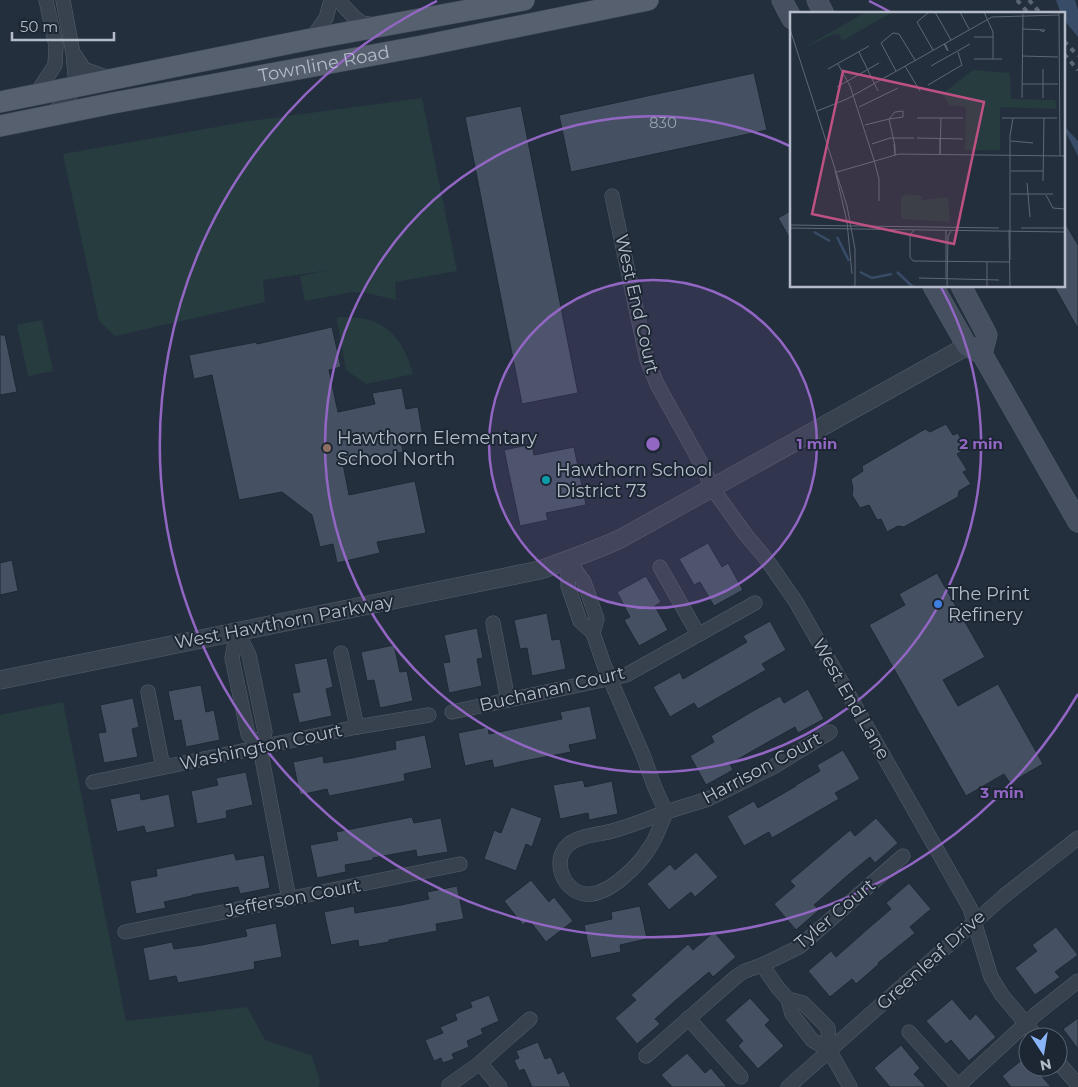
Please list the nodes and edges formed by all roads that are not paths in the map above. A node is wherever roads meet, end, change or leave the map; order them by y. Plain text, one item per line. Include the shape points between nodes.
1 (46, 0) edge
2 (63, 0) edge
3 (331, 0) edge
4 (338, 0) edge
5 (524, 0) edge
6 (648, 0) edge
7 (782, 0) edge
8 (817, 0) edge
9 (823, 12) edge
10 (790, 16) edge
11 (380, 26) junction
12 (311, 39) junction
13 (73, 53) junction
14 (112, 79) junction
15 (76, 86) junction
16 (36, 94) junction
17 (0, 102) edge
18 (46, 117) junction
19 (0, 126) edge
20 (612, 196) dead end
21 (934, 288) edge
22 (962, 288) edge
23 (975, 350) junction
24 (712, 488) junction
25 (1078, 522) edge
26 (568, 560) junction
27 (660, 567) dead end
28 (755, 603) dead end
29 (493, 623) dead end
30 (237, 631) junction
31 (698, 634) junction
32 (341, 654) dead end
33 (610, 679) junction
34 (0, 680) edge
35 (148, 692) dead end
36 (508, 700) junction
37 (452, 712) dead end
38 (429, 714) dead end
39 (357, 727) junction
40 (830, 732) dead end
41 (260, 748) junction
42 (163, 767) junction
43 (94, 782) dead end
44 (666, 812) junction
45 (1078, 838) edge
46 (903, 856) dead end
47 (460, 864) dead end
48 (289, 898) junction
49 (974, 921) junction
50 (125, 932) dead end
51 (762, 965) junction
52 (1078, 981) edge
53 (788, 999) junction
54 (688, 1018) junction
55 (530, 1019) dead end
56 (1026, 1024) junction
57 (1029, 1027) edge
58 (909, 1032) dead end
59 (829, 1050) junction
60 (646, 1056) dead end
61 (480, 1062) junction
62 (1068, 1074) edge
63 (741, 1077) dead end
64 (448, 1085) dead end
65 (1078, 1085) edge
66 (500, 1087) edge
67 (788, 1087) edge
68 (850, 1087) edge
69 (958, 1087) edge

1 - 16 street via 56,46 54,65
2 - 13 street
3 - 12 street via 326,18
4 - 11 street via 362,23
5 - 11 main road, Townline Road
6 - 18 main road, Townline Road
7 - 10 main road
8 - 9 main road
11 - 12 main road, Townline Road
12 - 14 main road, Townline Road
13 - 14 street via 84,69
13 - 15 street
14 - 15 main road, Townline Road
15 - 16 main road, Townline Road
15 - 18 street via 63,105
16 - 17 main road, Townline Road
18 - 19 main road, Townline Road
20 - 24 street, West End Court via 647,360
21 - 23 main road
22 - 23 main road via 987,335
23 - 24 street, West Hawthorn Parkway
23 - 25 main road
24 - 26 street, West Hawthorn Parkway via 620,539
24 - 49 street, West End Lane via 796,602 970,908
26 - 30 street, West Hawthorn Parkway via 540,570
26 - 33 street via 584,582 597,619 593,633
27 - 31 street
28 - 31 street, Buchanan Court
29 - 36 street
30 - 34 street, West Hawthorn Parkway
30 - 41 street via 249,655 265,732
31 - 33 street, Buchanan Court via 626,675
32 - 39 street
33 - 36 street, Buchanan Court
33 - 44 street
35 - 42 street
36 - 37 street, Buchanan Court
38 - 39 street, Washington Court
39 - 41 street, Washington Court
40 - 44 street, Harrison Court via 773,767 708,799
41 - 42 street, Washington Court
41 - 48 street
42 - 43 street, Washington Court
44 - 44 street, Harrison Court via 610,832 579,838 569,844 560,859 560,869 568,886 586,894 596,893 619,881 651,846
45 - 49 street, Greenleaf Drive
46 - 51 street, Tyler Court via 799,948
47 - 48 street, Jefferson Court
48 - 50 street, Jefferson Court
49 - 56 street, West End Lane via 991,977
49 - 59 street, Greenleaf Drive
51 - 53 street
51 - 54 street, Tyler Court via 736,976
52 - 56 street
53 - 59 street via 792,1014 812,1040
53 - 59 street via 803,1003 828,1028
54 - 60 street, Tyler Court
54 - 63 street
55 - 61 street
56 - 57 street, West End Lane
56 - 69 street
58 - 69 street
59 - 67 street, Greenleaf Drive
59 - 68 street
61 - 64 street
61 - 66 street
62 - 65 street

